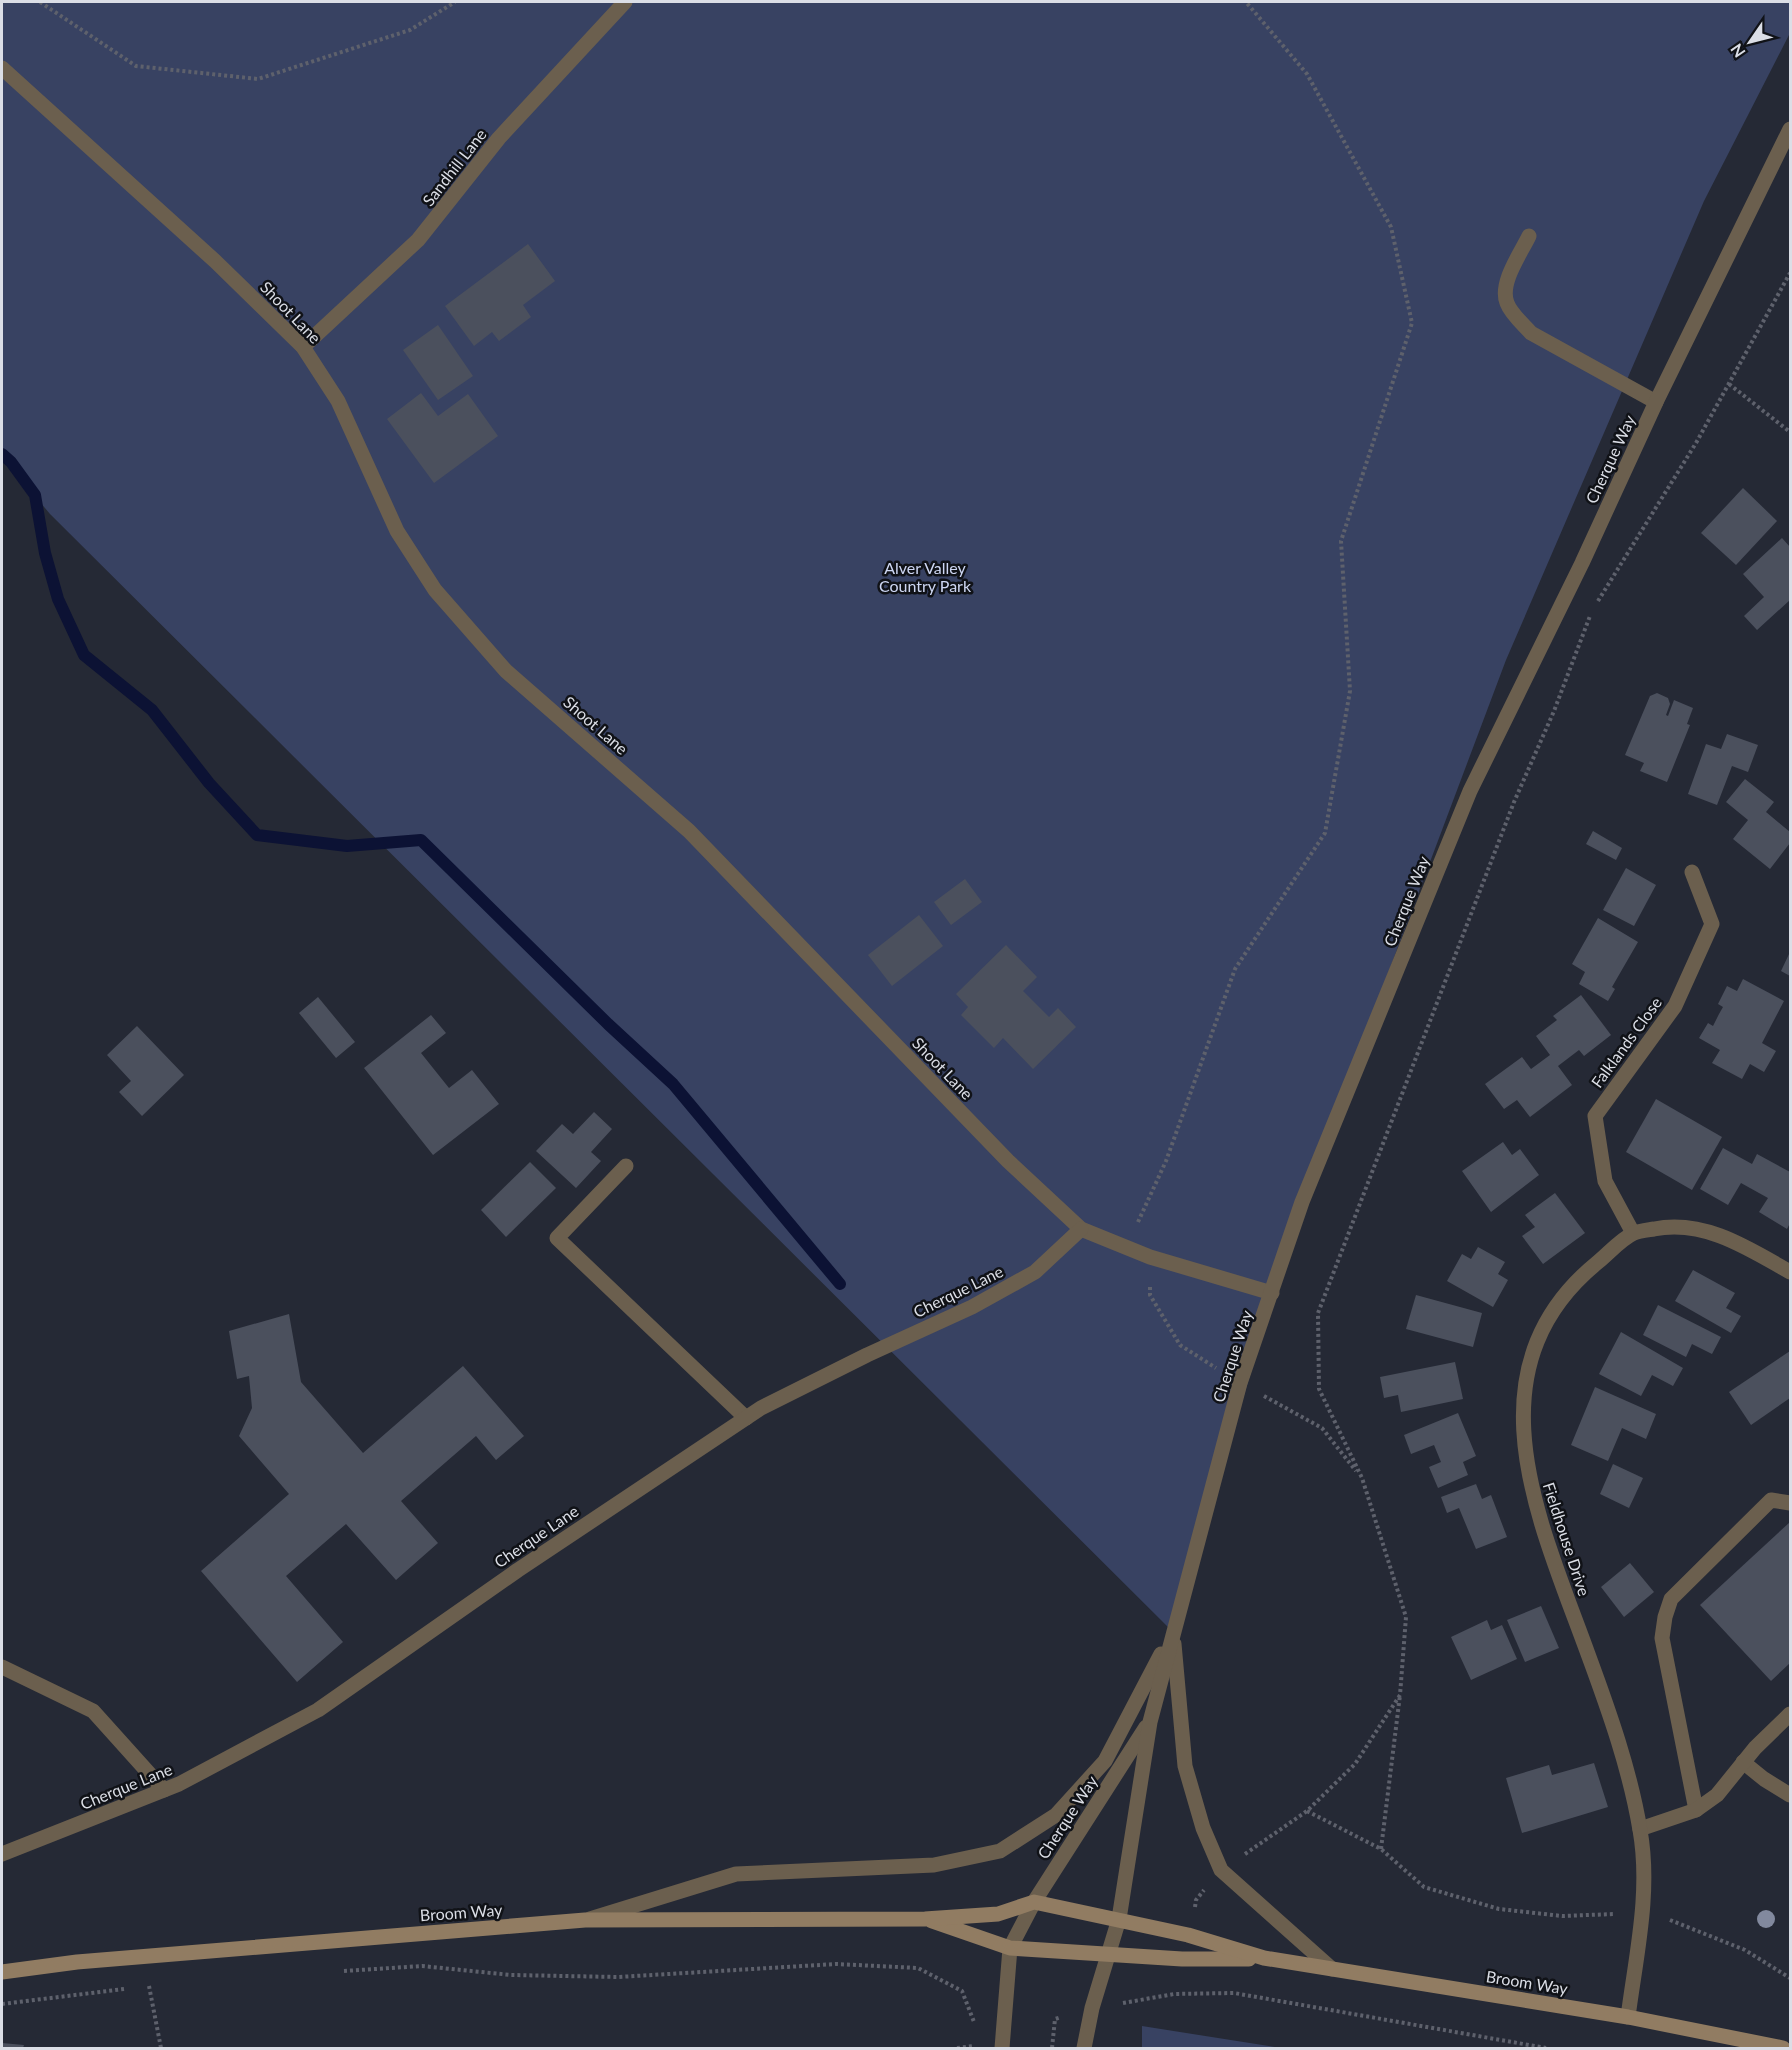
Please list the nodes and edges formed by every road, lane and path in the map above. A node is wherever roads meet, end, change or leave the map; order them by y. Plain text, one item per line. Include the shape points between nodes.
1 (40, 2) edge
2 (455, 2) edge
3 (626, 2) edge
4 (1246, 2) edge
5 (2, 68) edge
6 (1791, 129) edge
7 (1529, 236) dead end
8 (1791, 273) edge
9 (303, 347) junction
10 (1729, 384) junction
11 (1656, 402) junction
12 (1791, 432) edge
13 (1692, 872) dead end
14 (626, 1166) dead end
15 (1081, 1229) junction
16 (1634, 1233) junction
17 (1126, 1248) junction
18 (1791, 1272) edge
19 (1272, 1293) junction
20 (746, 1418) junction
21 (1791, 1503) edge
22 (1173, 1632) junction
23 (2, 1667) edge
24 (1400, 1695) junction
25 (1791, 1714) edge
26 (1150, 1722) junction
27 (1743, 1762) junction
28 (164, 1790) junction
29 (1791, 1795) edge
30 (1696, 1810) junction
31 (1307, 1811) junction
32 (1640, 1829) junction
33 (1381, 1849) junction
34 (2, 1854) edge
35 (1221, 1870) junction
36 (1034, 1902) junction
37 (1642, 1913) junction
38 (924, 1919) junction
39 (1119, 1919) junction
40 (585, 1920) junction
41 (1188, 1935) junction
42 (1010, 1948) junction
43 (1107, 1955) junction
44 (1264, 1958) junction
45 (1182, 1959) junction
46 (1332, 1969) junction
47 (340, 1971) dead end
48 (2, 1972) edge
49 (1791, 1978) edge
50 (159, 1985) dead end
51 (149, 1986) junction
52 (137, 1988) dead end
53 (126, 1989) dead end
54 (1174, 1994) junction
55 (2, 2004) edge
56 (1092, 2008) junction
57 (1628, 2017) junction
58 (983, 2044) junction
59 (161, 2048) edge
60 (1002, 2048) edge
61 (957, 2049) edge
62 (1052, 2049) edge
63 (1084, 2049) edge
64 (1546, 2049) edge
65 (1783, 2049) edge

1 - 2 path via 136,66 258,79 410,30
3 - 9 street, Sandhill Lane via 499,138 418,240
4 - 17 path via 1307,74 1391,227 1412,323 1341,541 1350,691 1325,833 1235,969 1166,1161
5 - 9 street, Shoot Lane via 215,261
6 - 11 street, Cherque Way
7 - 11 street via 1506,285 1506,302 1515,316 1531,333
8 - 10 path
9 - 15 street, Shoot Lane via 338,402 397,531 435,590 506,671 689,831 1008,1161
10 - 12 path
10 - 24 path via 1593,608 1514,802 1318,1313 1319,1389 1362,1479 1406,1617
11 - 19 street, Cherque Way via 1470,791 1302,1202
13 - 16 street, Falklands Close via 1712,924 1675,1006 1594,1116 1605,1181
14 - 20 street via 557,1238
15 - 17 street, Shoot Lane
15 - 20 street, Cherque Lane via 1026,1277
16 - 18 street, Fieldhouse Drive via 1671,1226 1705,1230 1743,1245
16 - 32 street, Fieldhouse Drive via 1587,1270 1551,1312 1532,1351 1524,1384 1524,1437 1531,1490 1547,1545 1621,1749
17 - 19 street, Shoot Lane
19 - 22 street, Cherque Way via 1240,1383
20 - 28 street, Cherque Lane via 527,1563 318,1710
21 - 30 street via 1771,1500 1671,1599 1665,1617 1662,1638
22 - 26 street, Cherque Way
22 - 35 street via 1185,1766 1203,1828
22 - 40 street via 1105,1761 1056,1815 1000,1851 934,1865 736,1874
23 - 28 street via 93,1711
24 - 31 path via 1355,1764
24 - 33 path
25 - 27 street
26 - 36 street, Cherque Way
26 - 39 street, Cherque Way
27 - 29 street
27 - 30 street via 1717,1795
28 - 34 street, Cherque Lane
30 - 32 street
31 - 33 path
31 - 35 path
32 - 37 street, Fieldhouse Drive via 1645,1872
33 - 37 path via 1425,1887 1499,1909 1562,1916
35 - 41 path via 1196,1900
35 - 46 street
36 - 38 main road, Broom Way via 998,1914
36 - 39 main road, Broom Way
36 - 42 street, Cherque Way
37 - 49 path via 1676,1922 1745,1950
37 - 57 street, Fieldhouse Drive
38 - 40 main road, Broom Way
38 - 42 main road, Broom Way
39 - 41 main road, Broom Way
39 - 43 street, Cherque Way
40 - 48 main road, Broom Way via 77,1962
41 - 44 main road, Broom Way
42 - 43 main road, Broom Way
42 - 60 street
43 - 45 main road, Broom Way
43 - 56 street, Cherque Way
44 - 45 main road, Broom Way
44 - 46 main road, Broom Way
45 - 54 path
46 - 57 main road, Broom Way
47 - 58 path via 422,1966 511,1975 618,1977 836,1964 918,1968 962,1991
50 - 51 path
51 - 52 path
51 - 59 path
53 - 55 path
54 - 56 path
54 - 64 path via 1234,1993
56 - 62 path via 1056,2019
56 - 63 street, Cherque Way
57 - 65 main road, Broom Way
58 - 60 path
58 - 61 path

